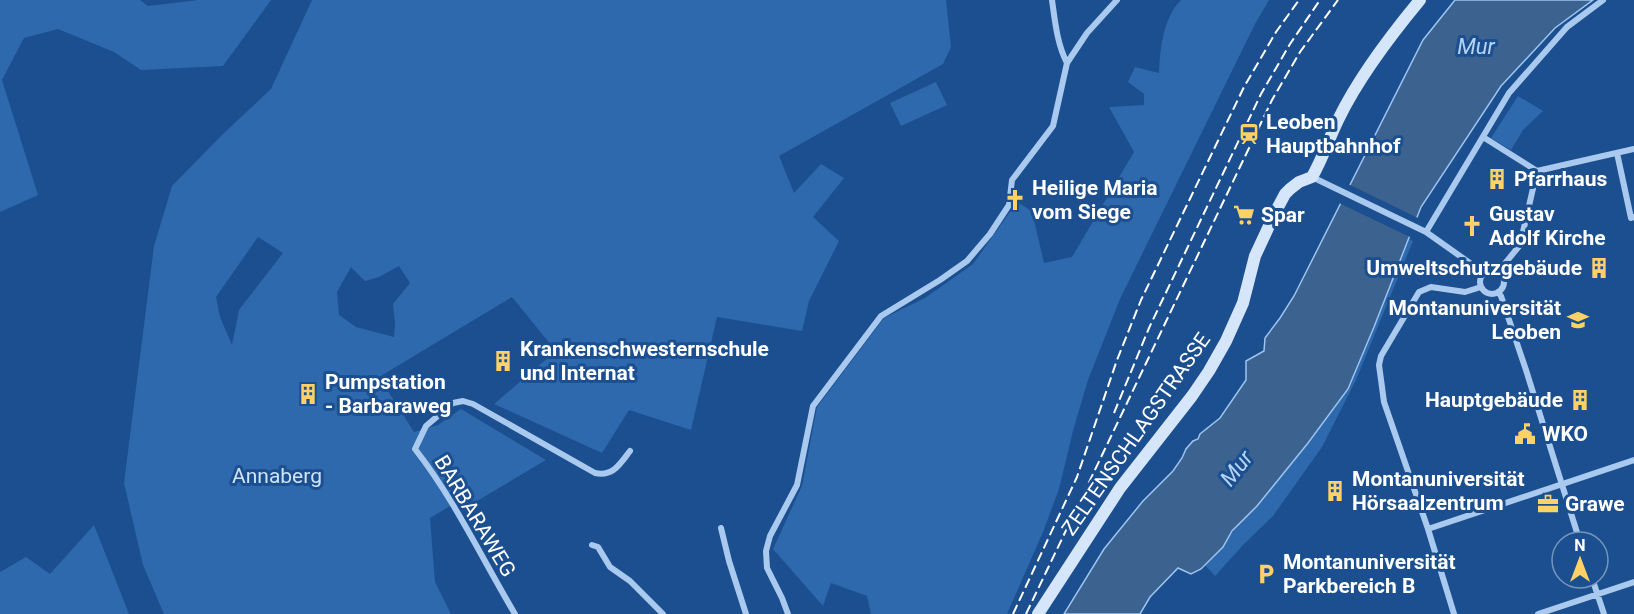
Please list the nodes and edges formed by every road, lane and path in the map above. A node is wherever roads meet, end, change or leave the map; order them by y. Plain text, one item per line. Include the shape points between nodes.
1 (1052, 0) edge
2 (1117, 0) edge
3 (1420, 0) edge
4 (1603, 0) edge
5 (1067, 63) junction
6 (1483, 137) junction
7 (1634, 149) edge
8 (1617, 153) junction
9 (1537, 171) junction
10 (1312, 177) junction
11 (1634, 217) edge
12 (1426, 232) junction
13 (1498, 272) junction
14 (1484, 273) junction
15 (1481, 287) junction
16 (1498, 292) junction
17 (630, 451) dead end
18 (1634, 460) edge
19 (1561, 484) junction
20 (721, 528) dead end
21 (1428, 529) junction
22 (1576, 530) edge
23 (592, 544) dead end
24 (1634, 582) edge
25 (1596, 590) edge
26 (1598, 594) junction
27 (515, 614) edge
28 (663, 614) edge
29 (746, 614) edge
30 (788, 614) edge
31 (1038, 614) edge
32 (1454, 614) edge
33 (1538, 614) edge
34 (1604, 614) edge

1 - 5 street
2 - 5 street
3 - 10 main road via 1389,39 1339,118
4 - 6 street via 1567,27 1550,46 1509,93
5 - 30 street via 1053,126 1012,180 1009,206 990,234 967,261 880,316 813,406 797,485 766,551 767,568
6 - 9 street
6 - 12 street
7 - 8 street
8 - 9 street
8 - 11 street via 1631,218
9 - 13 street via 1520,245
10 - 12 street
10 - 31 main road, ZELTENSCHLAGSTRASSE via 1299,182 1285,195 1259,246 1243,303 1209,371 1103,512
12 - 14 street
13 - 14 street
13 - 16 street via 1503,280
14 - 15 street
15 - 16 street via 1488,293
15 - 21 street via 1465,291 1436,287 1419,292 1379,365 1384,402
16 - 19 street
17 - 27 street, BARBARAWEG via 616,469 604,475 594,473 463,401 453,403 426,426 415,449 451,500
18 - 19 street
19 - 21 street
19 - 22 street
20 - 29 street
21 - 32 street
23 - 28 street via 610,567
24 - 26 street
25 - 26 street
26 - 33 street
26 - 34 street

